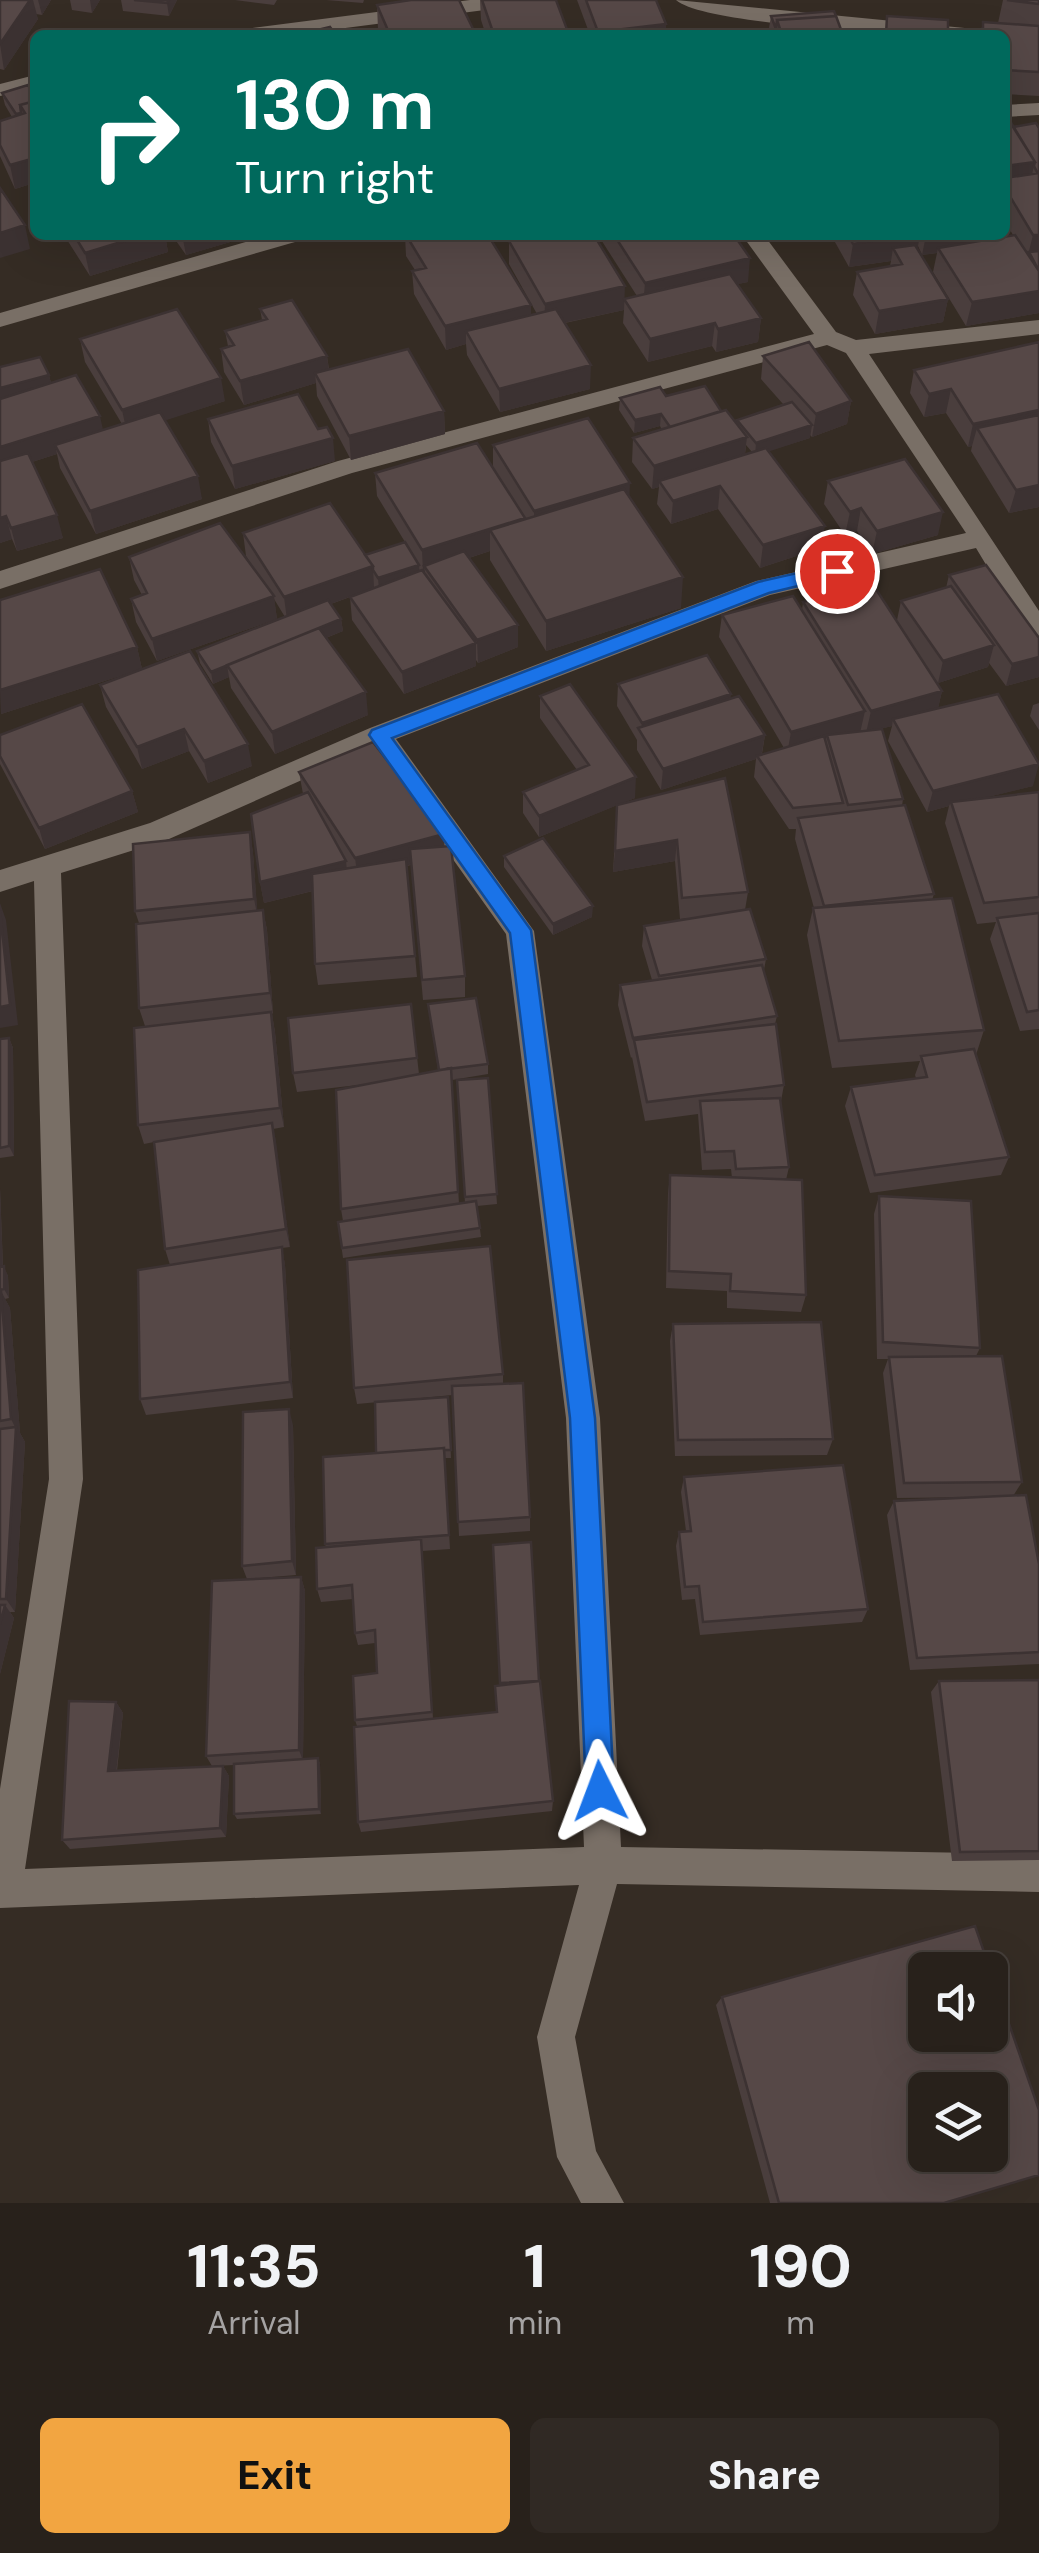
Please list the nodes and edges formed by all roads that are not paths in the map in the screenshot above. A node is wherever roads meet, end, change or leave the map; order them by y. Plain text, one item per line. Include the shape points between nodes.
1 (515, 0) edge
2 (686, 0) edge
3 (742, 6) edge
4 (284, 30) edge
5 (935, 30) edge
6 (30, 82) edge
7 (0, 90) edge
8 (1039, 109) edge
9 (1010, 111) edge
10 (277, 240) edge
11 (757, 240) edge
12 (0, 320) edge
13 (1039, 328) edge
14 (828, 338) junction
15 (854, 348) junction
16 (982, 538) junction
17 (0, 580) edge
18 (1039, 632) edge
19 (379, 735) junction
20 (47, 867) junction
21 (0, 881) edge
22 (603, 1865) junction
23 (1039, 1873) edge
24 (1, 1889) edge
25 (604, 2203) edge

1 - 4 street
2 - 3 street
3 - 5 street
6 - 7 street
8 - 9 street
10 - 12 street
11 - 14 street
13 - 15 street
14 - 15 street
14 - 17 street via 346,467
15 - 16 street
16 - 18 street
16 - 19 street via 765,587
19 - 20 street via 159,831
19 - 22 street via 520,930 583,1418
20 - 21 street
20 - 24 street via 66,1479
22 - 23 street
22 - 24 street
22 - 25 street via 556,2038 577,2157

